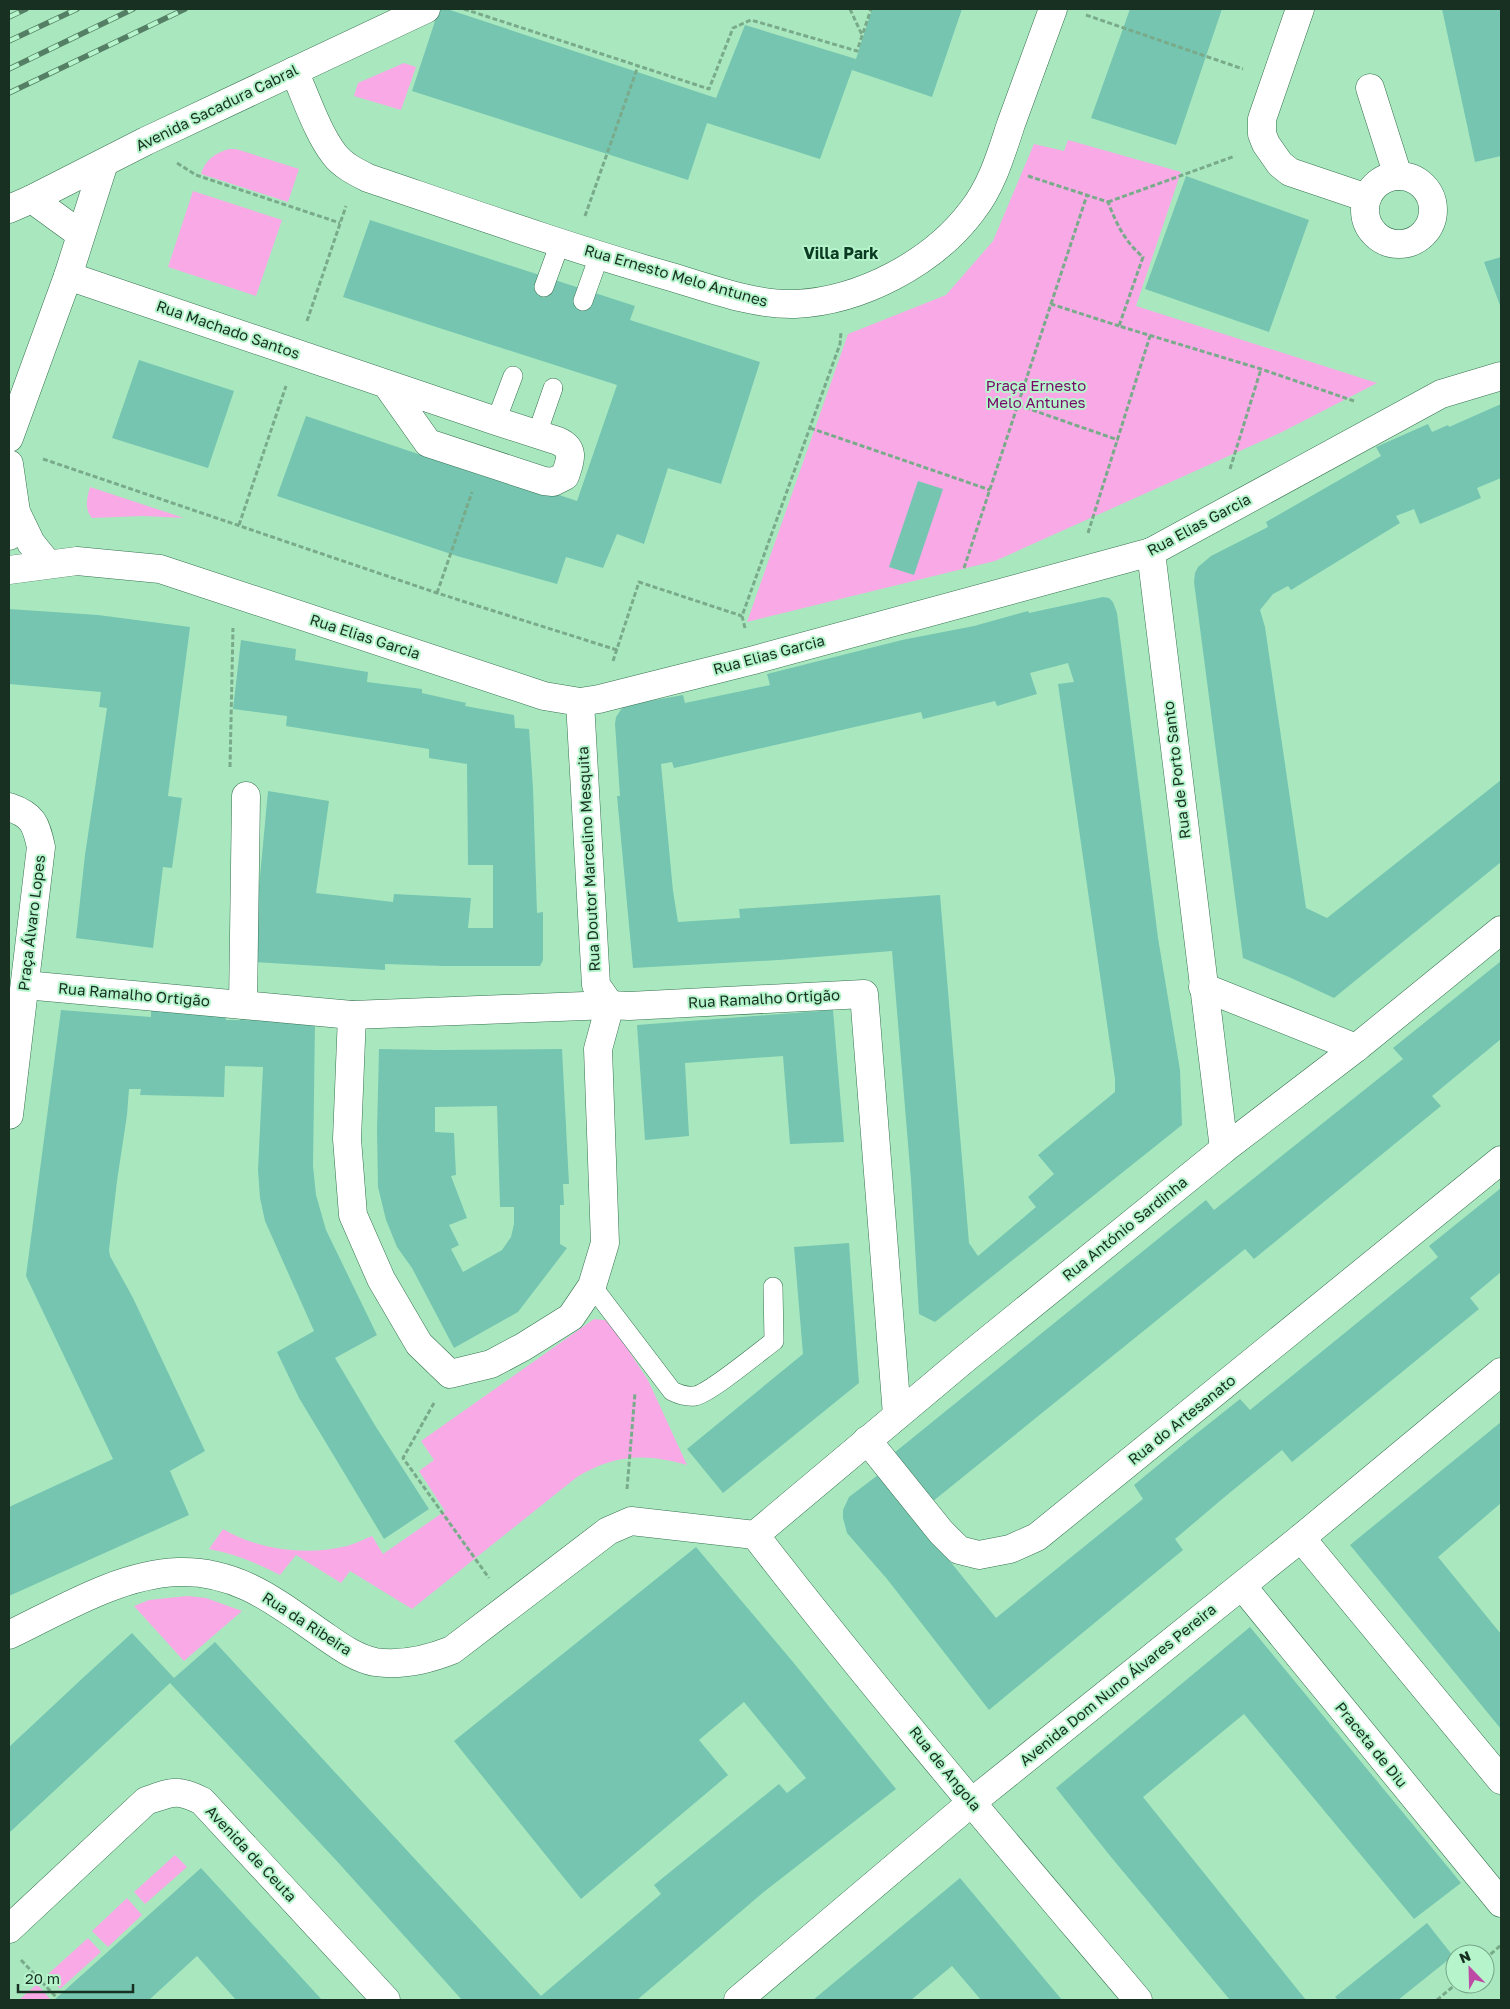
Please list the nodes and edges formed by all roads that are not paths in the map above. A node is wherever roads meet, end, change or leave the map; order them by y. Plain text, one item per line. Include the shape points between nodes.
1 (426, 9) edge
2 (1053, 9) edge
3 (1300, 9) edge
4 (294, 71) junction
5 (1370, 88) dead end
6 (104, 163) junction
7 (1398, 176) junction
8 (1367, 198) junction
9 (21, 204) edge
10 (80, 234) junction
11 (578, 249) junction
12 (68, 276) junction
13 (544, 287) dead end
14 (583, 301) dead end
15 (513, 376) dead end
16 (1501, 376) edge
17 (387, 384) junction
18 (553, 388) dead end
19 (496, 421) junction
20 (537, 434) junction
21 (9, 438) edge
22 (9, 464) edge
23 (13, 524) edge
24 (1150, 552) junction
25 (48, 564) junction
26 (9, 570) edge
27 (580, 702) junction
28 (246, 796) road end
29 (9, 807) edge
30 (1501, 930) edge
31 (25, 985) junction
32 (1203, 987) junction
33 (243, 1005) junction
34 (610, 1005) junction
35 (352, 1015) junction
36 (1356, 1048) junction
37 (9, 1115) edge
38 (1224, 1149) junction
39 (1501, 1160) edge
40 (592, 1286) junction
41 (773, 1287) dead end
42 (1501, 1372) edge
43 (897, 1415) junction
44 (867, 1440) junction
45 (755, 1536) junction
46 (1302, 1538) junction
47 (1242, 1586) junction
48 (9, 1635) edge
49 (1501, 1780) edge
50 (972, 1802) junction
51 (1501, 1903) edge
52 (12, 1942) edge
53 (386, 2000) edge
54 (738, 2000) edge
55 (1138, 2000) edge

1 - 4 street, Avenida Sacadura Cabral
2 - 11 street, Rua Ernesto Melo Antunes via 984,194 972,212 938,246 896,275 820,301 796,304 755,301
3 - 8 street via 1262,119 1262,134 1280,164 1290,172
4 - 6 street, Avenida Sacadura Cabral
4 - 11 street, Rua Ernesto Melo Antunes via 334,155 358,173
5 - 7 street
6 - 9 street, Avenida Sacadura Cabral
6 - 10 street
7 - 8 street via 1377,184
7 - 8 street via 1422,185 1430,195 1432,218 1417,239 1401,244 1382,240 1366,220
9 - 10 street
10 - 12 street
11 - 13 lane
11 - 14 lane
12 - 17 street, Rua Machado Santos
12 - 21 street
15 - 19 lane
16 - 24 street, Rua Elias Garcia via 1441,394
17 - 19 street, Rua Machado Santos
17 - 20 street, Rua Machado Santos via 428,443 544,481 562,478 572,456 569,448
18 - 20 lane
19 - 20 street, Rua Machado Santos
22 - 23 street
23 - 25 street
24 - 27 street, Rua Elias Garcia via 724,668
24 - 32 street, Rua de Porto Santo
25 - 26 street, Rua Elias Garcia
25 - 27 street, Rua Elias Garcia via 77,561 160,569 544,696
27 - 34 street, Rua Doutor Marcelino Mesquita via 596,985
28 - 33 street
29 - 31 street, Praça Álvaro Lopes via 24,812 36,827 41,848
30 - 36 street, Rua António Sardinha
31 - 33 street, Rua Ramalho Ortigão
31 - 37 street, Praça Álvaro Lopes
32 - 36 street
32 - 38 street, Rua de Porto Santo
33 - 35 street, Rua Ramalho Ortigão
34 - 35 street, Rua Ramalho Ortigão
34 - 40 street via 598,1049 606,1243
34 - 43 street, Rua Ramalho Ortigão via 864,994
35 - 40 street via 347,1139 353,1215 381,1278 419,1344 450,1374 491,1364 571,1317
36 - 38 street, Rua António Sardinha
38 - 43 street, Rua António Sardinha
39 - 44 street, Rua do Artesanato via 1037,1537 1010,1549 979,1555 959,1550 940,1532
40 - 41 lane via 672,1392 683,1396 696,1396 711,1388 774,1341
42 - 46 street, Avenida Dom Nuno Álvares Pereira
43 - 44 street, Rua António Sardinha
44 - 45 street, Rua António Sardinha
45 - 48 street, Rua da Ribeira via 631,1521 608,1531 452,1650 425,1660 373,1662 350,1653 275,1601 229,1578 179,1572 149,1576 111,1587
45 - 50 street, Rua de Angola
46 - 47 street, Avenida Dom Nuno Álvares Pereira
46 - 49 street
47 - 50 street, Avenida Dom Nuno Álvares Pereira
47 - 51 street, Praceta de Diu
50 - 54 street, Avenida Dom Nuno Álvares Pereira
50 - 55 street, Rua de Angola
52 - 53 street, Avenida de Ceuta via 146,1801 171,1792 186,1792 202,1801

